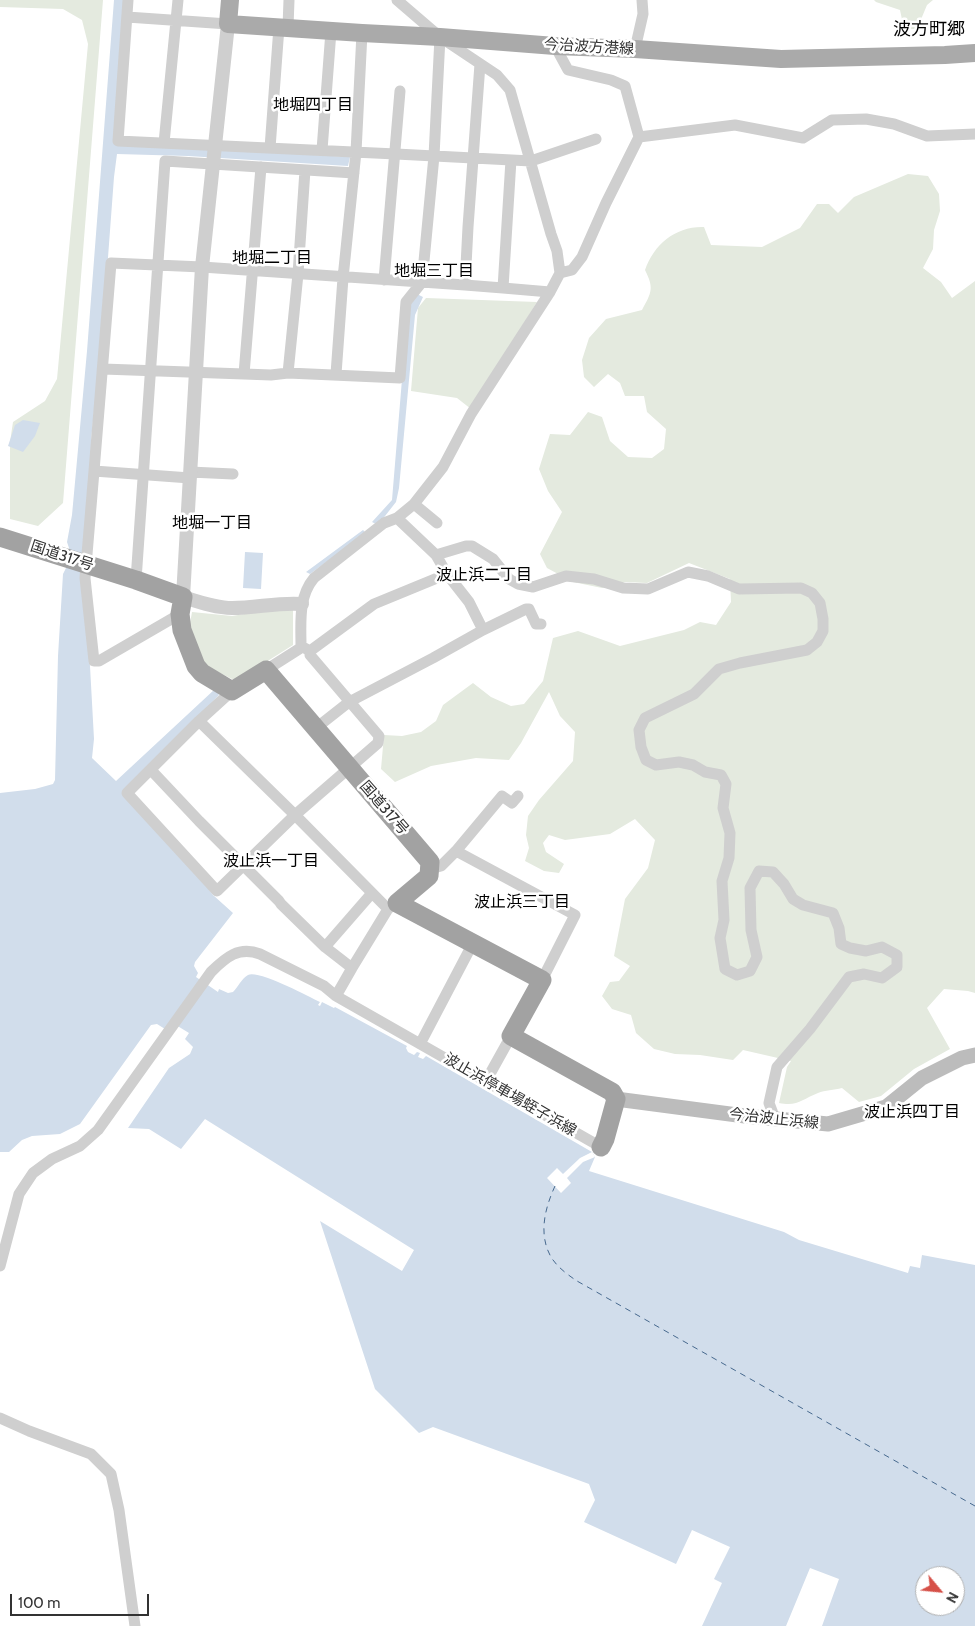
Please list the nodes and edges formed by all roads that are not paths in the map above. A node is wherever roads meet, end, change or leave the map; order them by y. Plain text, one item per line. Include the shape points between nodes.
1 (128, 0) edge
2 (178, 0) edge
3 (230, 0) edge
4 (289, 0) edge
5 (397, 0) edge
6 (409, 0) edge
7 (642, 0) edge
8 (410, 12) junction
9 (127, 17) junction
10 (176, 21) junction
11 (228, 24) junction
12 (284, 27) junction
13 (331, 31) junction
14 (362, 33) junction
15 (440, 37) junction
16 (555, 46) junction
17 (635, 49) junction
18 (975, 53) edge
19 (480, 64) junction
20 (400, 91) dead end
21 (975, 134) edge
22 (639, 137) junction
23 (596, 139) dead end
24 (164, 143) junction
25 (215, 146) junction
26 (270, 148) junction
27 (322, 150) junction
28 (356, 152) junction
29 (396, 154) junction
30 (434, 156) junction
31 (473, 158) junction
32 (511, 160) junction
33 (531, 161) junction
34 (214, 164) junction
35 (261, 167) junction
36 (305, 170) junction
37 (354, 173) junction
38 (158, 265) junction
39 (202, 267) junction
40 (253, 271) junction
41 (560, 273) junction
42 (298, 274) junction
43 (344, 278) junction
44 (384, 280) junction
45 (422, 282) junction
46 (465, 285) junction
47 (503, 288) junction
48 (550, 292) junction
49 (102, 369) junction
50 (150, 371) junction
51 (195, 372) junction
52 (288, 373) junction
53 (244, 374) junction
54 (336, 374) junction
55 (94, 471) junction
56 (233, 474) dead end
57 (144, 475) junction
58 (190, 475) junction
59 (414, 504) junction
60 (398, 518) junction
61 (437, 523) dead end
62 (0, 537) edge
63 (436, 555) junction
64 (79, 562) junction
65 (447, 574) junction
66 (136, 580) junction
67 (302, 604) junction
68 (182, 606) junction
69 (541, 624) dead end
70 (483, 630) junction
71 (306, 648) junction
72 (266, 670) junction
73 (232, 691) junction
74 (349, 702) junction
75 (199, 721) junction
76 (316, 728) junction
77 (349, 768) junction
78 (151, 770) junction
79 (518, 796) dead end
80 (295, 815) junction
81 (456, 851) junction
82 (243, 866) junction
83 (430, 869) junction
84 (372, 893) junction
85 (392, 906) junction
86 (473, 943) junction
87 (325, 947) junction
88 (352, 968) junction
89 (542, 980) junction
90 (336, 996) junction
91 (511, 1036) junction
92 (420, 1044) junction
93 (975, 1055) edge
94 (486, 1081) junction
95 (616, 1100) junction
96 (774, 1119) junction
97 (601, 1147) joint
98 (0, 1266) edge
99 (0, 1418) edge
100 (135, 1626) edge

1 - 9 street
2 - 10 street
3 - 11 main road
4 - 12 street
5 - 8 street
6 - 8 street
7 - 17 street via 643,14
8 - 15 street
9 - 10 street
9 - 24 street via 118,141
10 - 11 street
10 - 24 street
11 - 12 main road, 今治波方港線
11 - 25 street
12 - 13 main road, 今治波方港線
12 - 26 street
13 - 14 main road, 今治波方港線
13 - 27 street
14 - 15 main road, 今治波方港線
14 - 28 street
15 - 16 main road, 今治波方港線
15 - 19 street
15 - 30 street
16 - 17 main road, 今治波方港線
16 - 22 street via 568,70 625,86
17 - 18 main road, 今治波方港線 via 780,59
19 - 31 street
19 - 33 street via 497,75 510,90
20 - 29 street
21 - 22 street via 927,136 894,124 832,120 803,138 735,125
22 - 41 street via 582,257 572,270
23 - 33 street
24 - 25 street
25 - 26 street
25 - 34 street
26 - 27 street
27 - 28 street
28 - 29 street
28 - 37 street
29 - 30 street
29 - 44 street
30 - 31 street
30 - 45 street
31 - 32 street
31 - 46 street
32 - 33 street
32 - 47 street
33 - 41 street via 557,251
34 - 35 street
34 - 38 street via 165,161
34 - 39 street
35 - 36 street
35 - 40 street
36 - 37 street
36 - 42 street
37 - 43 street
38 - 39 street
38 - 49 street via 111,263
38 - 50 street
39 - 40 street
39 - 51 street
40 - 42 street
40 - 53 street
41 - 48 street
42 - 43 street
42 - 52 street
43 - 44 street
43 - 54 street
44 - 45 street
45 - 46 street
45 - 54 street via 406,302 400,378
46 - 47 street
47 - 48 street
48 - 59 street via 471,414 443,466
49 - 50 street
49 - 55 street
50 - 51 street
50 - 57 street
51 - 53 street
51 - 58 street
52 - 53 street
52 - 54 street
55 - 57 street
55 - 64 street
56 - 58 street
57 - 58 street
57 - 66 street
58 - 68 street
59 - 60 street
59 - 61 street
60 - 63 street
60 - 67 street via 384,523 314,578
62 - 64 highway, 国道317号
63 - 65 street
63 - 96 street via 472,546 493,560 509,579 533,587 566,576 594,579 623,588 648,589 688,572 708,576 739,589 802,588 812,593 820,603 823,631 807,650 719,669 694,694 645,718 639,730 646,760 656,765 679,762 693,765 705,772 721,775 726,784 723,808 730,841 722,881 724,920 720,938 725,969 736,975 750,971 757,957 750,930 750,888 759,871 773,872 793,899 803,905 833,913 841,944 866,951 882,947 897,955 897,967 882,978 864,974 849,977 777,1067 769,1103
64 - 66 highway, 国道317号
64 - 68 street via 86,578 94,660 99,661
65 - 70 street via 469,602
65 - 71 street via 374,604
66 - 68 highway, 国道317号
67 - 68 street via 231,608
67 - 71 street
68 - 73 highway via 182,630 196,666
69 - 70 street via 536,624 529,608
70 - 74 street
71 - 72 street
71 - 74 street
72 - 73 highway
72 - 76 highway, 国道317号
73 - 75 street
74 - 76 street
74 - 77 street via 379,736 378,744
75 - 78 street
75 - 80 street
76 - 77 highway, 国道317号
77 - 80 street
77 - 83 highway, 国道317号 via 426,855
78 - 82 street
78 - 82 street via 127,793 217,891
79 - 81 street via 512,804 502,796
80 - 82 street
80 - 84 street
81 - 83 street via 441,866
81 - 89 street via 575,915
82 - 87 street
83 - 85 highway via 429,876
84 - 85 street
84 - 87 street
85 - 86 highway
85 - 88 street
86 - 89 highway
86 - 92 street
87 - 88 street
88 - 90 street
89 - 91 highway
90 - 92 street, 波止浜停車場蛭子浜線
90 - 98 street, 波止浜停車場蛭子浜線 via 324,986 250,951 241,951 220,963 98,1130 80,1146 52,1159 33,1173 19,1194
91 - 94 street
91 - 95 highway via 612,1092
92 - 94 street, 波止浜停車場蛭子浜線
93 - 96 main road, 今治波止浜線 via 922,1078 886,1107 828,1124
94 - 97 street, 波止浜停車場蛭子浜線
95 - 96 main road, 今治波止浜線
95 - 97 highway
99 - 100 street via 91,1454 111,1474

